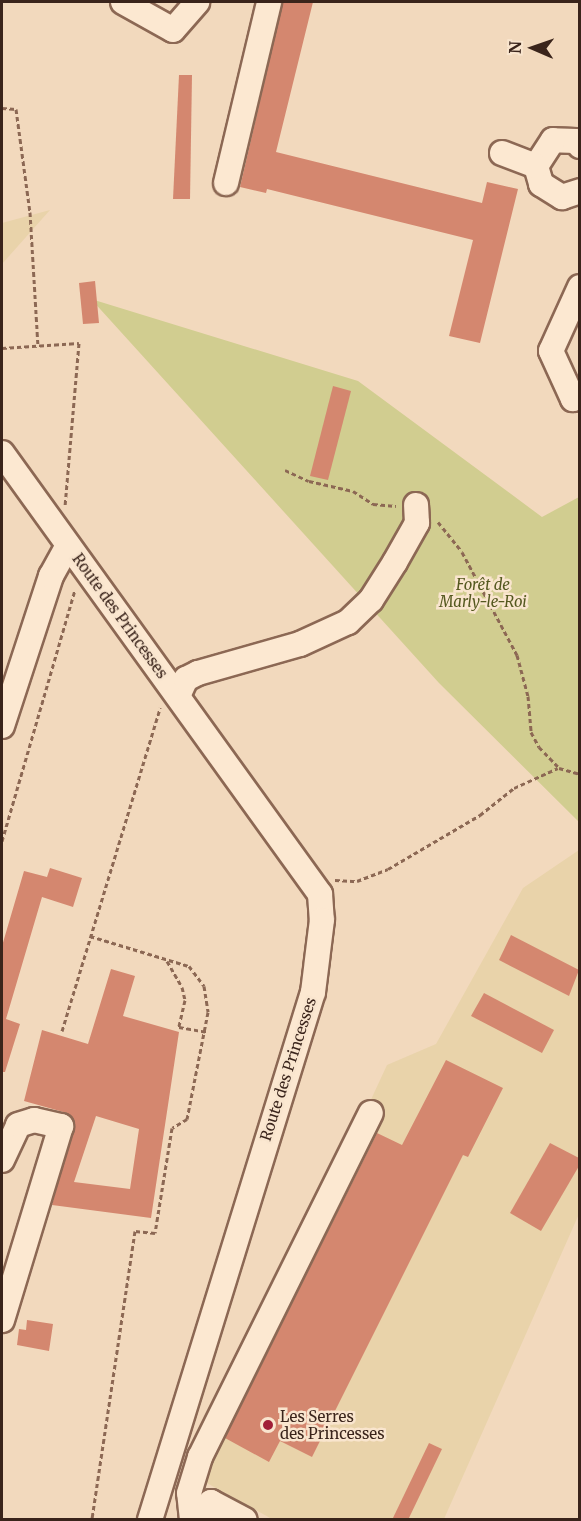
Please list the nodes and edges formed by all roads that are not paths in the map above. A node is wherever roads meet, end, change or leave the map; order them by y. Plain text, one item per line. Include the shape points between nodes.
1 (123, 2) edge
2 (197, 2) edge
3 (269, 2) edge
4 (578, 138) edge
5 (502, 153) dead end
6 (536, 166) junction
7 (226, 183) dead end
8 (579, 191) edge
9 (579, 287) edge
10 (579, 394) edge
11 (2, 453) edge
12 (417, 505) road end
13 (65, 541) junction
14 (170, 700) junction
15 (2, 726) edge
16 (371, 1113) dead end
17 (2, 1160) edge
18 (2, 1320) edge
19 (150, 1520) edge
20 (192, 1520) edge
21 (205, 1520) edge
22 (245, 1520) edge

1 - 2 street via 173,30
3 - 7 street
4 - 6 street via 553,140
5 - 6 street
6 - 8 street via 541,184 562,197
9 - 10 street via 551,351 573,399
11 - 13 street, Route des Princesses
12 - 14 street via 417,523 395,562 371,600 348,622 288,648 198,673 186,679
13 - 14 street, Route des Princesses
13 - 15 street
14 - 19 street, Route des Princesses via 309,877 320,894 322,920 313,992
16 - 20 street via 200,1457 189,1493
17 - 18 street via 18,1125 34,1120 61,1126
21 - 22 street via 211,1502

